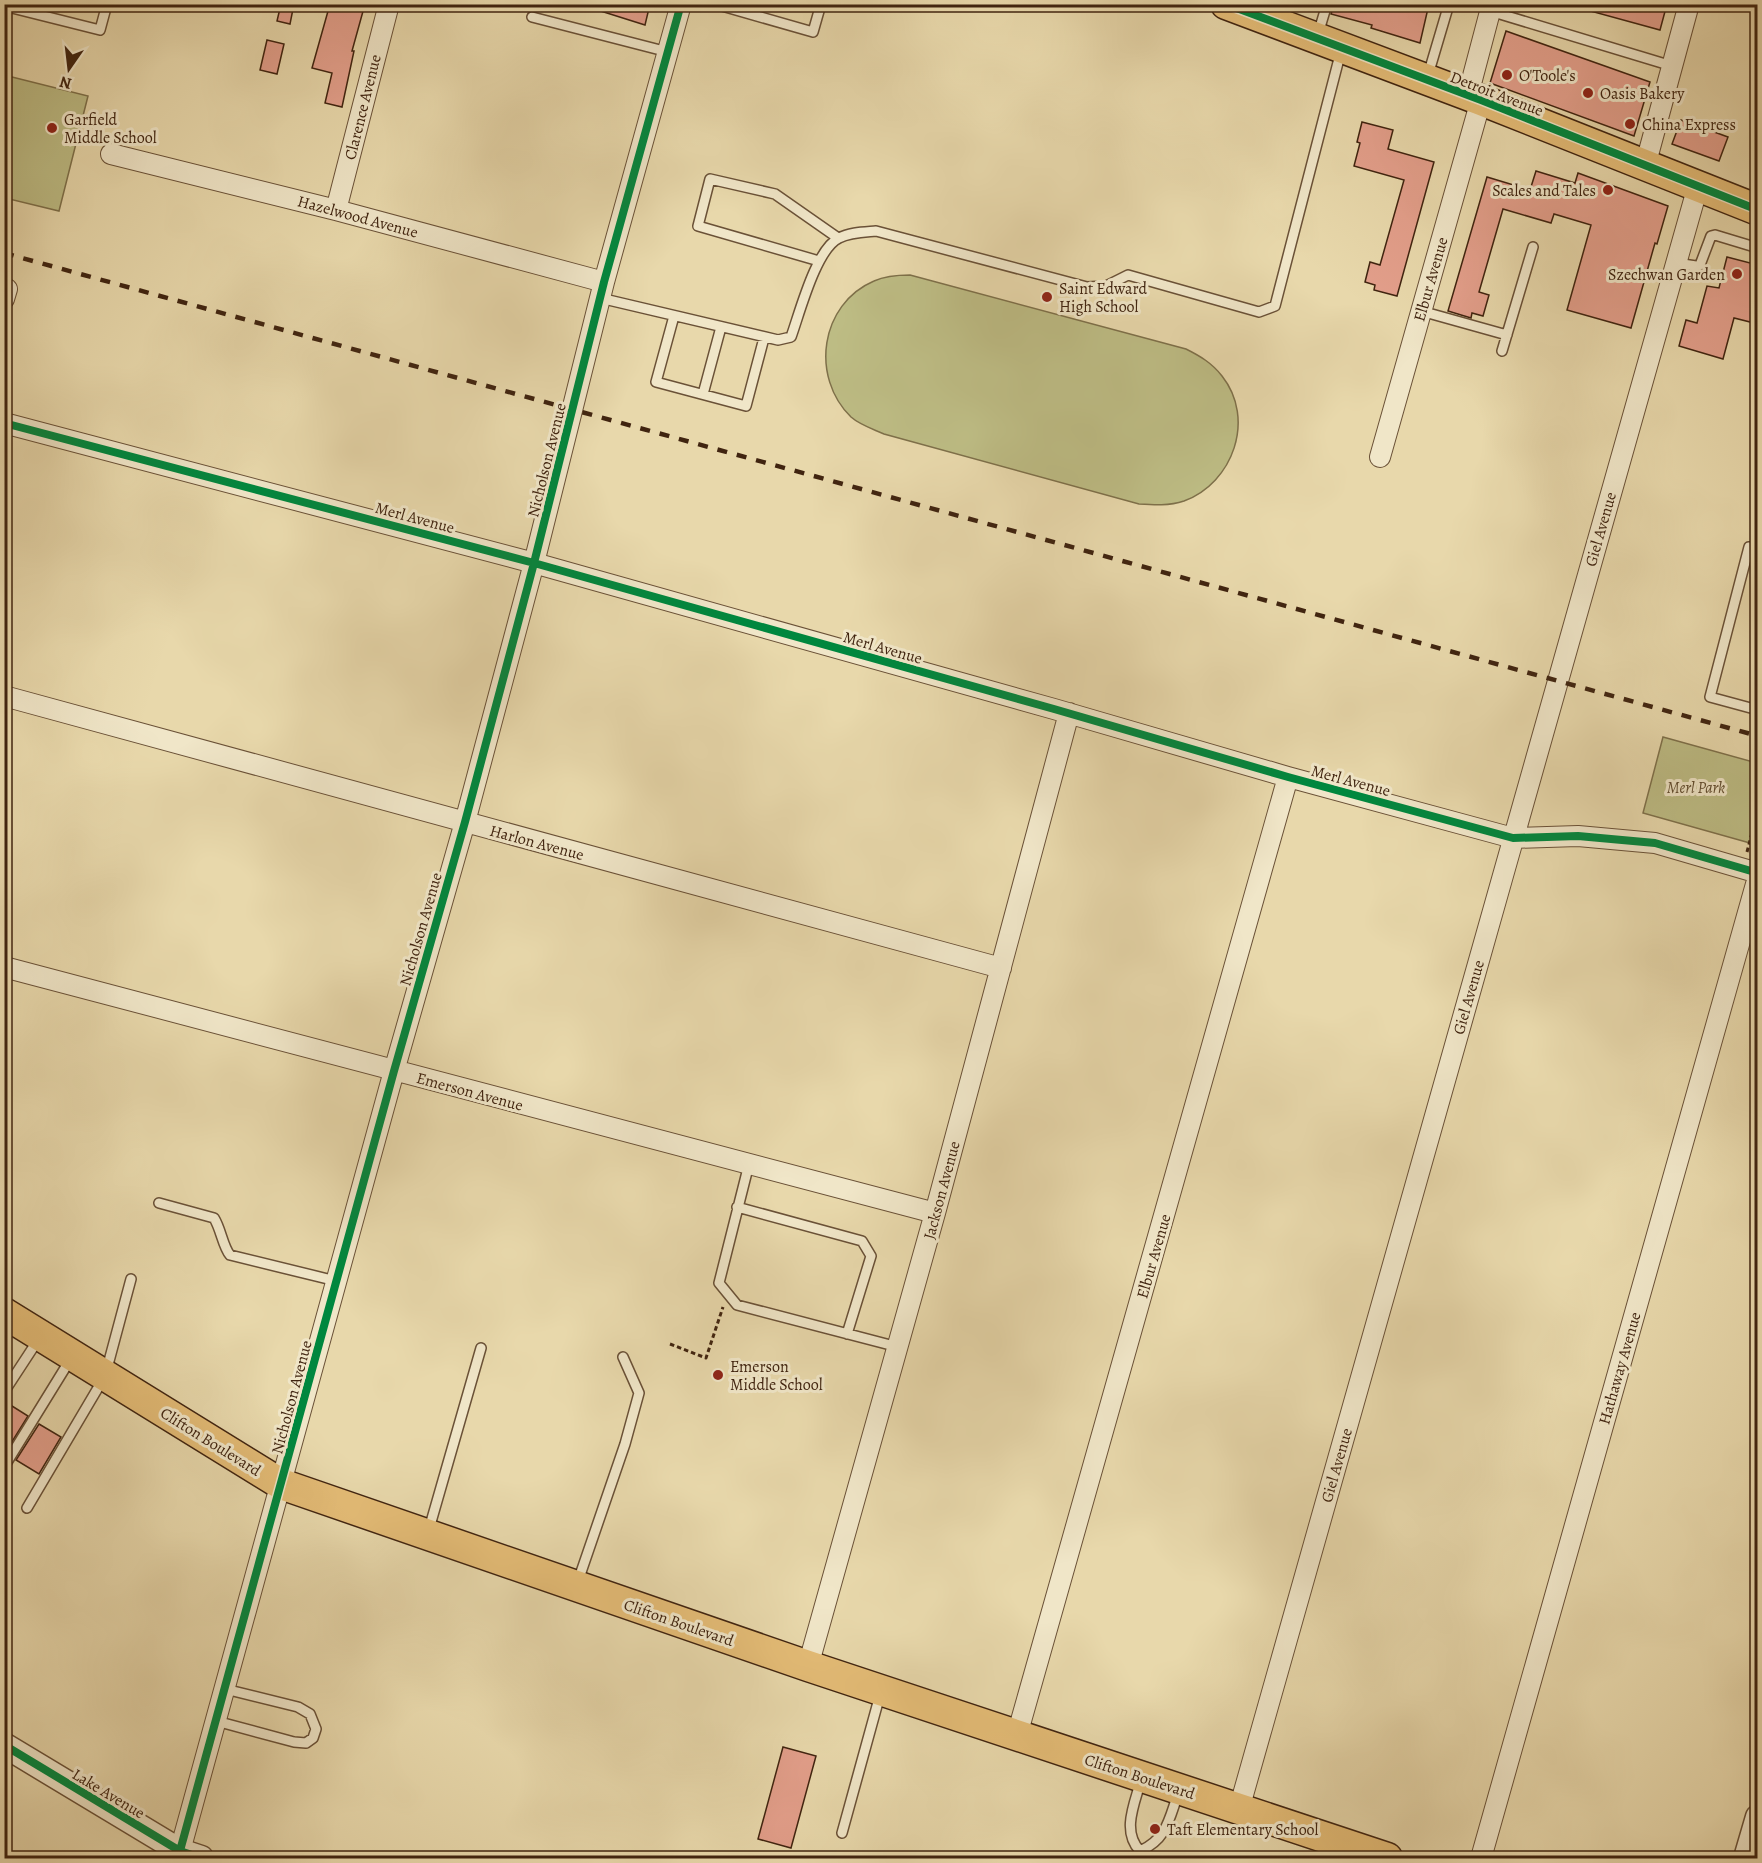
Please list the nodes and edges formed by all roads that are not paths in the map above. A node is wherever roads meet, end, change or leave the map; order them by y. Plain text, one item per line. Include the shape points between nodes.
1 (108, 4) edge
2 (389, 4) edge
3 (681, 4) edge
4 (715, 4) edge
5 (821, 4) edge
6 (1226, 4) edge
7 (1327, 4) edge
8 (1449, 4) edge
9 (1689, 4) edge
10 (4, 6) edge
11 (1491, 8) edge
12 (532, 17) dead end
13 (1330, 43) junction
14 (668, 52) junction
15 (1672, 66) junction
16 (1427, 80) junction
17 (1475, 98) junction
18 (111, 154) dead end
19 (1645, 166) junction
20 (1698, 186) junction
21 (336, 210) junction
22 (1758, 210) edge
23 (838, 238) junction
24 (1533, 247) dead end
25 (1758, 248) edge
26 (819, 261) junction
27 (1676, 263) junction
28 (602, 290) junction
29 (1421, 311) junction
30 (674, 316) junction
31 (721, 327) junction
32 (1506, 335) junction
33 (764, 338) junction
34 (1502, 351) dead end
35 (703, 394) junction
36 (4, 423) edge
37 (1380, 457) dead end
38 (1758, 548) edge
39 (534, 563) junction
40 (4, 696) edge
41 (1758, 710) edge
42 (1069, 713) junction
43 (1288, 777) junction
44 (465, 822) junction
45 (1513, 838) junction
46 (1753, 873) edge
47 (4, 967) edge
48 (1001, 968) junction
49 (393, 1071) junction
50 (749, 1164) junction
51 (159, 1203) dead end
52 (737, 1207) junction
53 (935, 1214) junction
54 (131, 1279) dead end
55 (336, 1281) junction
56 (6, 1317) edge
57 (847, 1334) junction
58 (41, 1335) junction
59 (898, 1347) junction
60 (481, 1348) dead end
61 (73, 1356) junction
62 (623, 1357) dead end
63 (105, 1376) junction
64 (4, 1392) edge
65 (4, 1467) edge
66 (281, 1484) junction
67 (27, 1508) dead end
68 (427, 1534) junction
69 (576, 1586) junction
70 (808, 1666) junction
71 (225, 1689) junction
72 (881, 1690) junction
73 (216, 1720) junction
74 (1017, 1735) junction
75 (4, 1745) edge
76 (1142, 1776) junction
77 (1180, 1789) junction
78 (1239, 1809) junction
79 (1758, 1817) edge
80 (842, 1833) dead end
81 (1325, 1849) edge
82 (1139, 1855) edge
83 (186, 1856) edge
84 (1387, 1858) edge
85 (1481, 1858) edge
86 (1746, 1858) edge

1 - 10 lane via 100,30
2 - 21 street, Clarence Avenue
3 - 14 street, Nicholson Avenue
4 - 5 lane via 813,32
6 - 13 main road, Detroit Avenue
7 - 13 lane
8 - 16 lane
9 - 15 street
11 - 15 lane
11 - 17 street, Elbur Avenue
12 - 14 lane
13 - 16 main road, Detroit Avenue
13 - 23 lane via 1275,306 1259,312 1128,275 1106,286 1088,287 876,231
14 - 28 street, Nicholson Avenue
15 - 19 street
16 - 17 main road, Detroit Avenue
17 - 19 main road, Detroit Avenue
17 - 29 street, Elbur Avenue
18 - 21 street, Hazelwood Avenue
19 - 20 main road, Detroit Avenue
20 - 22 main road, Detroit Avenue
20 - 27 street, Giel Avenue
21 - 28 street, Hazelwood Avenue
23 - 26 lane
23 - 26 lane via 775,194 710,179 698,225
24 - 32 lane
25 - 27 lane via 1711,236 1700,265
26 - 33 lane via 791,337
27 - 45 street, Giel Avenue
28 - 30 lane
28 - 39 street, Nicholson Avenue
29 - 32 lane
29 - 37 street, Elbur Avenue
30 - 31 lane
30 - 35 lane via 657,382
31 - 33 lane
31 - 35 lane
32 - 34 lane
33 - 35 lane via 746,406
36 - 39 street, Merl Avenue
38 - 41 lane via 1749,547 1710,697
39 - 42 street, Merl Avenue
39 - 44 street, Nicholson Avenue
40 - 44 street, Harlon Avenue
42 - 43 street, Merl Avenue
42 - 48 street, Jackson Avenue
43 - 45 street, Merl Avenue
43 - 74 street, Elbur Avenue
44 - 48 street, Harlon Avenue
44 - 49 street, Nicholson Avenue
45 - 46 street, Merl Avenue via 1578,836 1655,843
45 - 78 street, Giel Avenue
46 - 85 street, Hathaway Avenue
47 - 49 street, Emerson Avenue
48 - 53 street, Jackson Avenue
49 - 50 street, Emerson Avenue
49 - 55 street, Nicholson Avenue
50 - 52 lane
50 - 53 street, Emerson Avenue
51 - 55 lane via 214,1218 230,1255
52 - 57 lane via 719,1283 736,1305
52 - 57 lane via 862,1241 871,1256
53 - 59 street, Jackson Avenue
54 - 63 lane
55 - 66 street, Nicholson Avenue
56 - 58 main road, Clifton Boulevard
57 - 59 lane
58 - 61 main road, Clifton Boulevard
58 - 64 lane
59 - 70 street, Jackson Avenue
60 - 68 lane
61 - 63 main road, Clifton Boulevard
61 - 65 lane
62 - 69 lane via 639,1393
63 - 66 main road, Clifton Boulevard
63 - 67 lane
66 - 68 main road, Clifton Boulevard
66 - 71 street, Nicholson Avenue
68 - 69 main road, Clifton Boulevard
69 - 70 main road, Clifton Boulevard
70 - 72 main road, Clifton Boulevard
71 - 73 street, Nicholson Avenue
71 - 73 lane via 298,1707 310,1714 316,1729 306,1743 294,1742
72 - 74 main road, Clifton Boulevard
72 - 80 lane
73 - 83 street, Nicholson Avenue
74 - 76 main road, Clifton Boulevard
75 - 83 street, Lake Avenue
76 - 77 main road, Clifton Boulevard
76 - 82 lane via 1130,1822 1130,1835
77 - 78 main road, Clifton Boulevard
77 - 82 lane via 1161,1837
78 - 81 main road, Clifton Boulevard
79 - 86 street
81 - 84 main road, Clifton Boulevard

